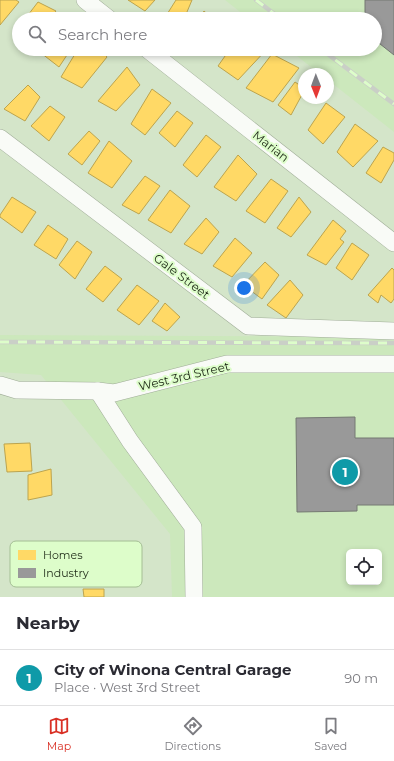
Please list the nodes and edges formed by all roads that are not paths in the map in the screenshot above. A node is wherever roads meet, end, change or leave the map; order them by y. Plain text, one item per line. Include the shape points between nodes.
1 (85, 0) edge
2 (100, 12) edge
3 (156, 56) edge
4 (0, 138) edge
5 (394, 243) edge
6 (394, 331) edge
7 (394, 364) edge
8 (0, 385) edge
9 (98, 391) junction
10 (194, 597) edge

1 - 2 street
3 - 5 street, Marian
4 - 6 street, Gale Street via 248,326
7 - 9 street, West 3rd Street via 227,364 114,392
8 - 9 street, West 3rd Street via 17,390
9 - 10 street via 130,441 193,526

